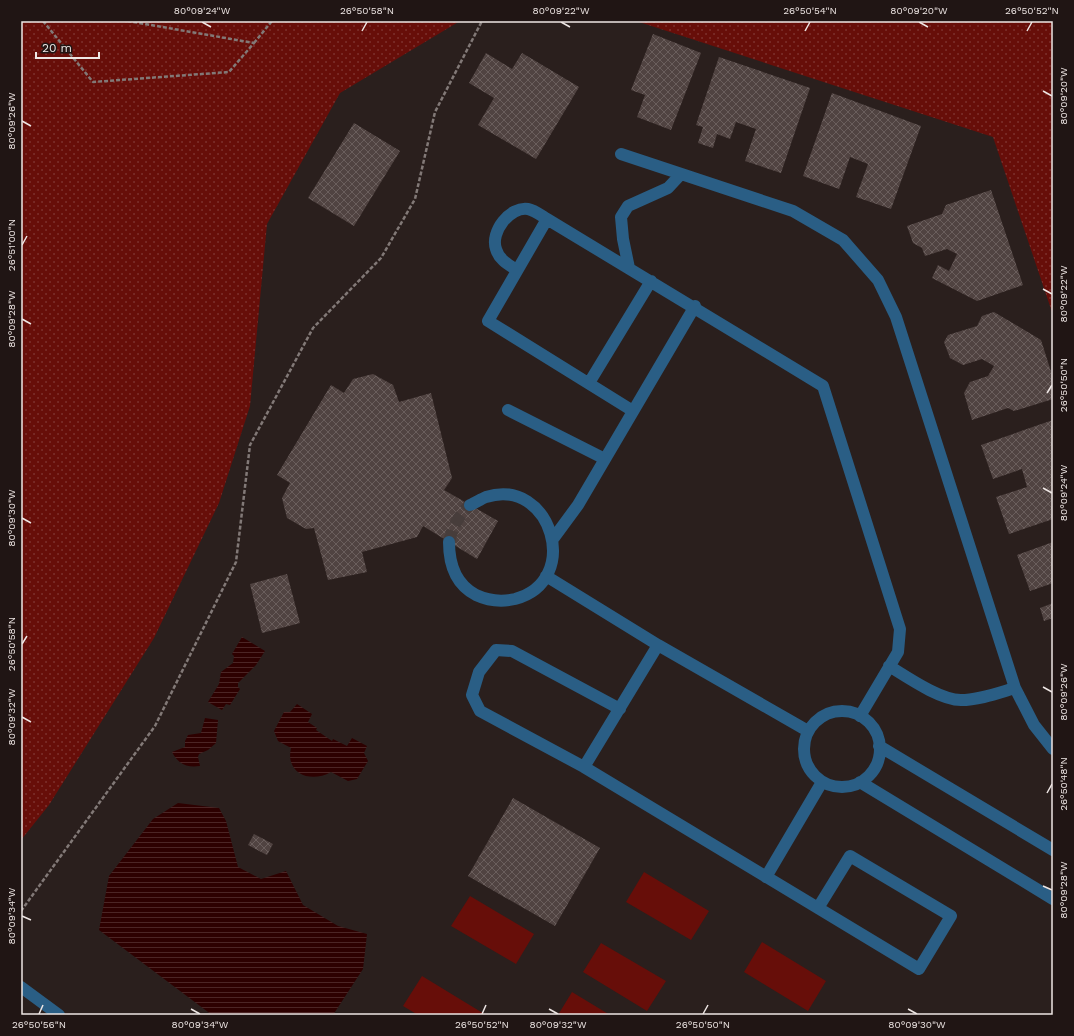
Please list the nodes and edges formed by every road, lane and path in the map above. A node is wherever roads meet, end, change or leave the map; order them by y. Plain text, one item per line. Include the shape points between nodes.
1 (43, 21) edge
2 (128, 21) edge
3 (272, 21) edge
4 (482, 21) edge
5 (254, 43) junction
6 (621, 154) dead end
7 (681, 174) junction
8 (547, 219) junction
9 (629, 268) junction
10 (518, 270) junction
11 (651, 281) junction
12 (695, 306) junction
13 (589, 383) junction
14 (508, 410) dead end
15 (633, 410) junction
16 (605, 459) junction
17 (470, 505) tunnel mouth
18 (553, 539) junction
19 (449, 542) tunnel mouth
20 (546, 576) junction
21 (658, 645) junction
22 (889, 666) junction
23 (1015, 688) junction
24 (620, 709) junction
25 (860, 716) junction
26 (808, 731) junction
27 (880, 746) junction
28 (1053, 749) edge
29 (584, 767) junction
30 (822, 782) junction
31 (860, 782) junction
32 (1053, 850) edge
33 (766, 877) junction
34 (1053, 899) edge
35 (818, 908) junction
36 (21, 911) edge
37 (21, 987) edge
38 (59, 1015) edge

1 - 5 path via 93,82 229,72
2 - 5 path
3 - 5 path
4 - 36 path via 436,112 415,199 381,258 313,328 250,445 236,562 155,726
6 - 7 street
7 - 9 street via 668,188 628,206 621,217
7 - 23 street via 794,211 843,240 878,280 896,317
8 - 9 street
8 - 10 street
8 - 10 street via 529,209 516,210 499,229 495,240 496,249 502,261
9 - 11 street
10 - 13 street via 488,321
11 - 12 street
11 - 13 street
12 - 15 street
12 - 22 street via 823,386 900,629 898,652
13 - 15 street
14 - 16 street
15 - 16 street
16 - 18 street via 578,505
17 - 18 street via 486,497 502,494 520,498 535,508 547,522
18 - 20 street via 553,557
19 - 20 street via 449,558 454,573 463,586 476,595 506,601 536,588
20 - 21 street
21 - 24 street
21 - 26 street
22 - 23 street via 933,692 959,700
22 - 25 street
23 - 28 street via 1034,725
24 - 29 street
24 - 29 street via 512,651 496,650 479,672 472,696 480,711
25 - 26 street via 849,712 832,713 816,721
25 - 27 street via 870,724
26 - 30 street via 804,742 807,765
27 - 31 street via 875,767
27 - 32 street
29 - 33 street
30 - 31 street via 842,787
30 - 33 street
31 - 34 street
33 - 35 street
35 - 35 street via 919,969 950,916 850,856
37 - 38 street

